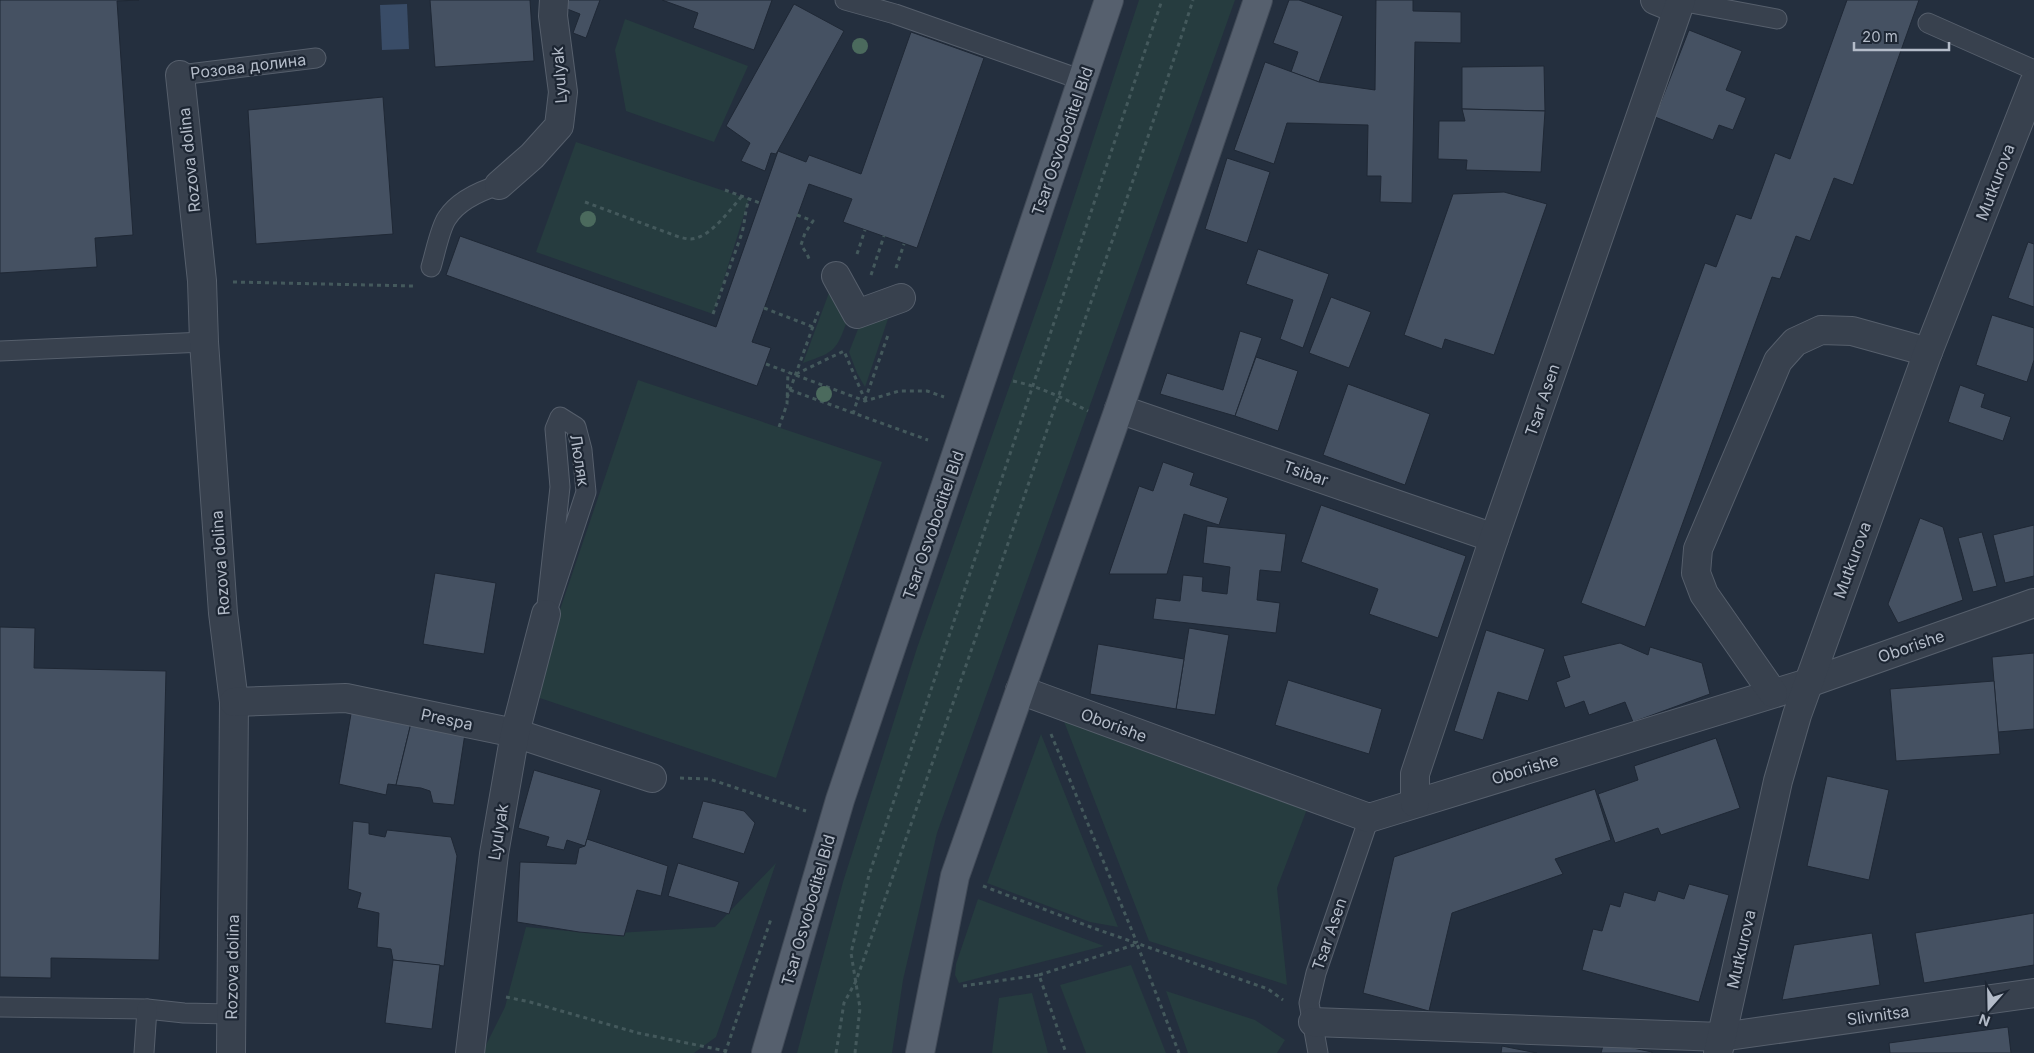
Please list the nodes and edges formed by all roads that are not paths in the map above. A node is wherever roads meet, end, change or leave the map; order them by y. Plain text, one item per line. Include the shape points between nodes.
1 (554, 0) edge
2 (845, 0) edge
3 (1109, 0) edge
4 (1258, 0) edge
5 (1673, 2) edge
6 (1777, 20) dead end
7 (1928, 23) dead end
8 (316, 58) dead end
9 (2034, 70) edge
10 (180, 74) joint
11 (1082, 80) junction
12 (2034, 82) edge
13 (2027, 123) edge
14 (499, 185) joint
15 (431, 267) dead end
16 (836, 276) road end
17 (901, 298) road end
18 (204, 342) junction
19 (0, 351) edge
20 (1928, 352) junction
21 (1116, 417) junction
22 (1494, 538) junction
23 (2034, 603) edge
24 (546, 614) junction
25 (1808, 683) junction
26 (1020, 690) junction
27 (1773, 693) junction
28 (234, 702) junction
29 (515, 733) junction
30 (652, 778) road end
31 (1415, 803) junction
32 (1369, 818) junction
33 (2034, 993) edge
34 (0, 1007) edge
35 (147, 1009) junction
36 (231, 1014) junction
37 (1313, 1022) junction
38 (1720, 1045) edge
39 (144, 1053) edge
40 (231, 1053) edge
41 (470, 1053) edge
42 (766, 1053) edge
43 (920, 1053) edge
44 (1318, 1053) edge

1 - 14 street, Lyulyak via 553,16 563,92 559,126
2 - 11 lane via 895,14
3 - 11 main road, Tsar Osvoboditel Bld
4 - 21 main road
5 - 6 lane
5 - 22 street, Tsar Asen
7 - 9 lane
8 - 10 lane, Розова долина
10 - 18 street, Rozova dolina via 202,281
11 - 42 main road, Tsar Osvoboditel Bld via 840,800
12 - 13 street, Mutkurova
13 - 20 street, Mutkurova
14 - 15 lane via 480,191 446,219
16 - 17 street via 857,314
18 - 19 lane
18 - 28 street, Rozova dolina via 223,613
20 - 25 street, Mutkurova
20 - 27 street via 1852,331 1821,330 1795,342 1778,361 1698,550 1696,573 1704,594
21 - 22 street, Tsibar
21 - 26 main road
22 - 31 street, Tsar Asen via 1415,774
23 - 25 street, Oborishe
24 - 24 lane, Люляк via 560,487 555,429 560,416 576,427 586,492
24 - 29 street, Lyulyak
25 - 27 street, Oborishe
25 - 38 street, Mutkurova via 1778,781
26 - 32 street, Oborishe
26 - 43 main road via 955,876
27 - 31 street, Oborishe
28 - 29 street, Prespa via 346,698
28 - 36 street, Rozova dolina
29 - 30 street, Prespa
29 - 41 street, Lyulyak via 494,854
31 - 32 street, Oborishe
32 - 37 lane, Tsar Asen via 1316,973 1309,1003
33 - 38 street, Slivnitsa
34 - 35 lane
35 - 36 lane
35 - 39 lane
36 - 40 street, Rozova dolina
37 - 38 street, Slivnitsa
37 - 44 lane, Tsar Asen

